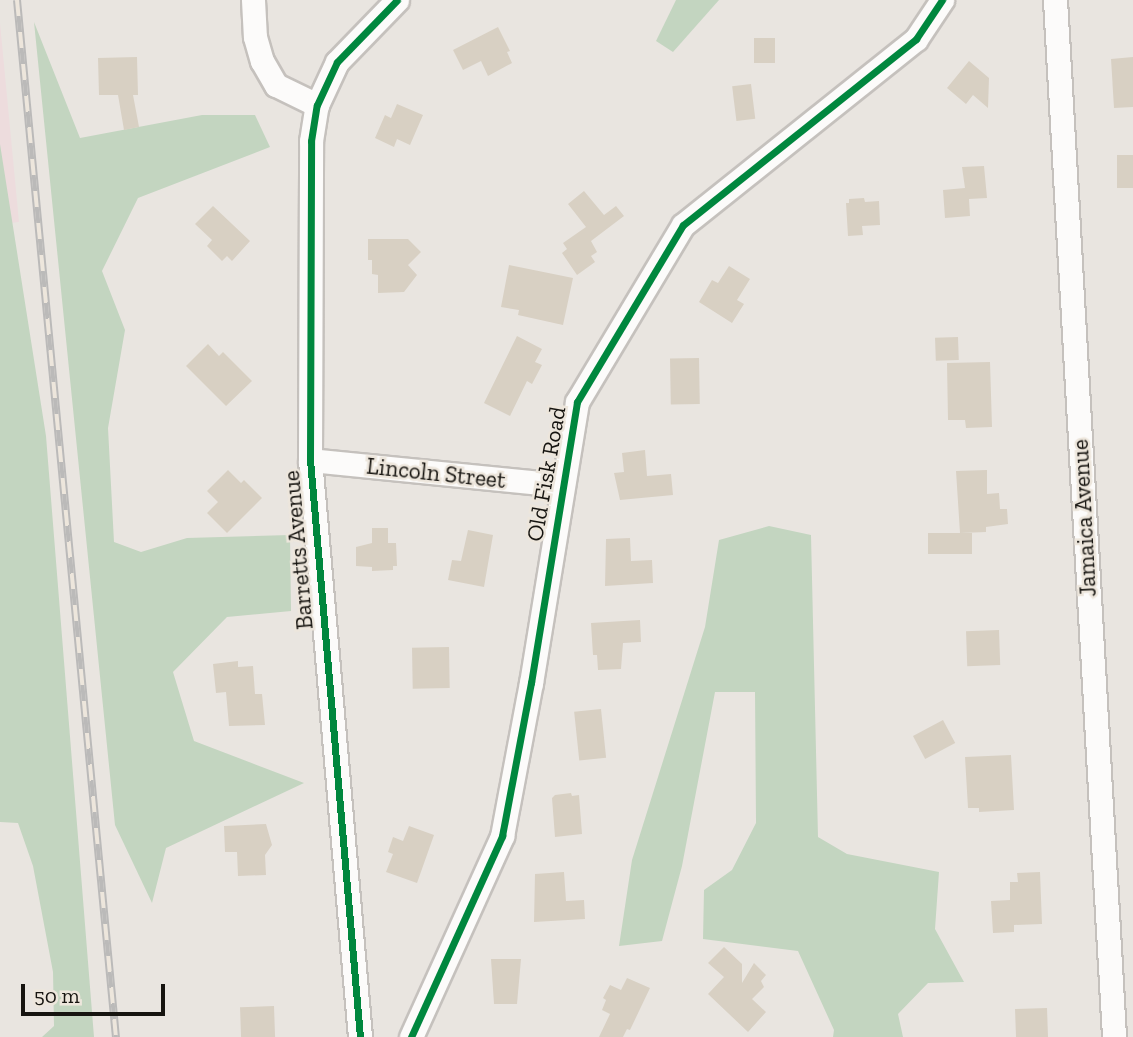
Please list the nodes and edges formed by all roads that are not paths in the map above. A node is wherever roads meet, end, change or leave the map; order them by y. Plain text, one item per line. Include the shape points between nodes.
1 (253, 0) edge
2 (397, 0) edge
3 (942, 0) edge
4 (1055, 0) edge
5 (317, 105) junction
6 (310, 460) junction
7 (562, 485) junction
8 (360, 1037) edge
9 (411, 1037) edge
10 (1114, 1037) edge

1 - 5 street via 255,37 276,85
2 - 5 street, Barretts Avenue via 337,62
3 - 7 street, Old Fisk Road via 915,39 683,225 577,402
4 - 10 street, Jamaica Avenue
5 - 6 street, Barretts Avenue via 311,141
6 - 7 street, Lincoln Street
6 - 8 street, Barretts Avenue
7 - 9 street, Old Fisk Road via 502,836

